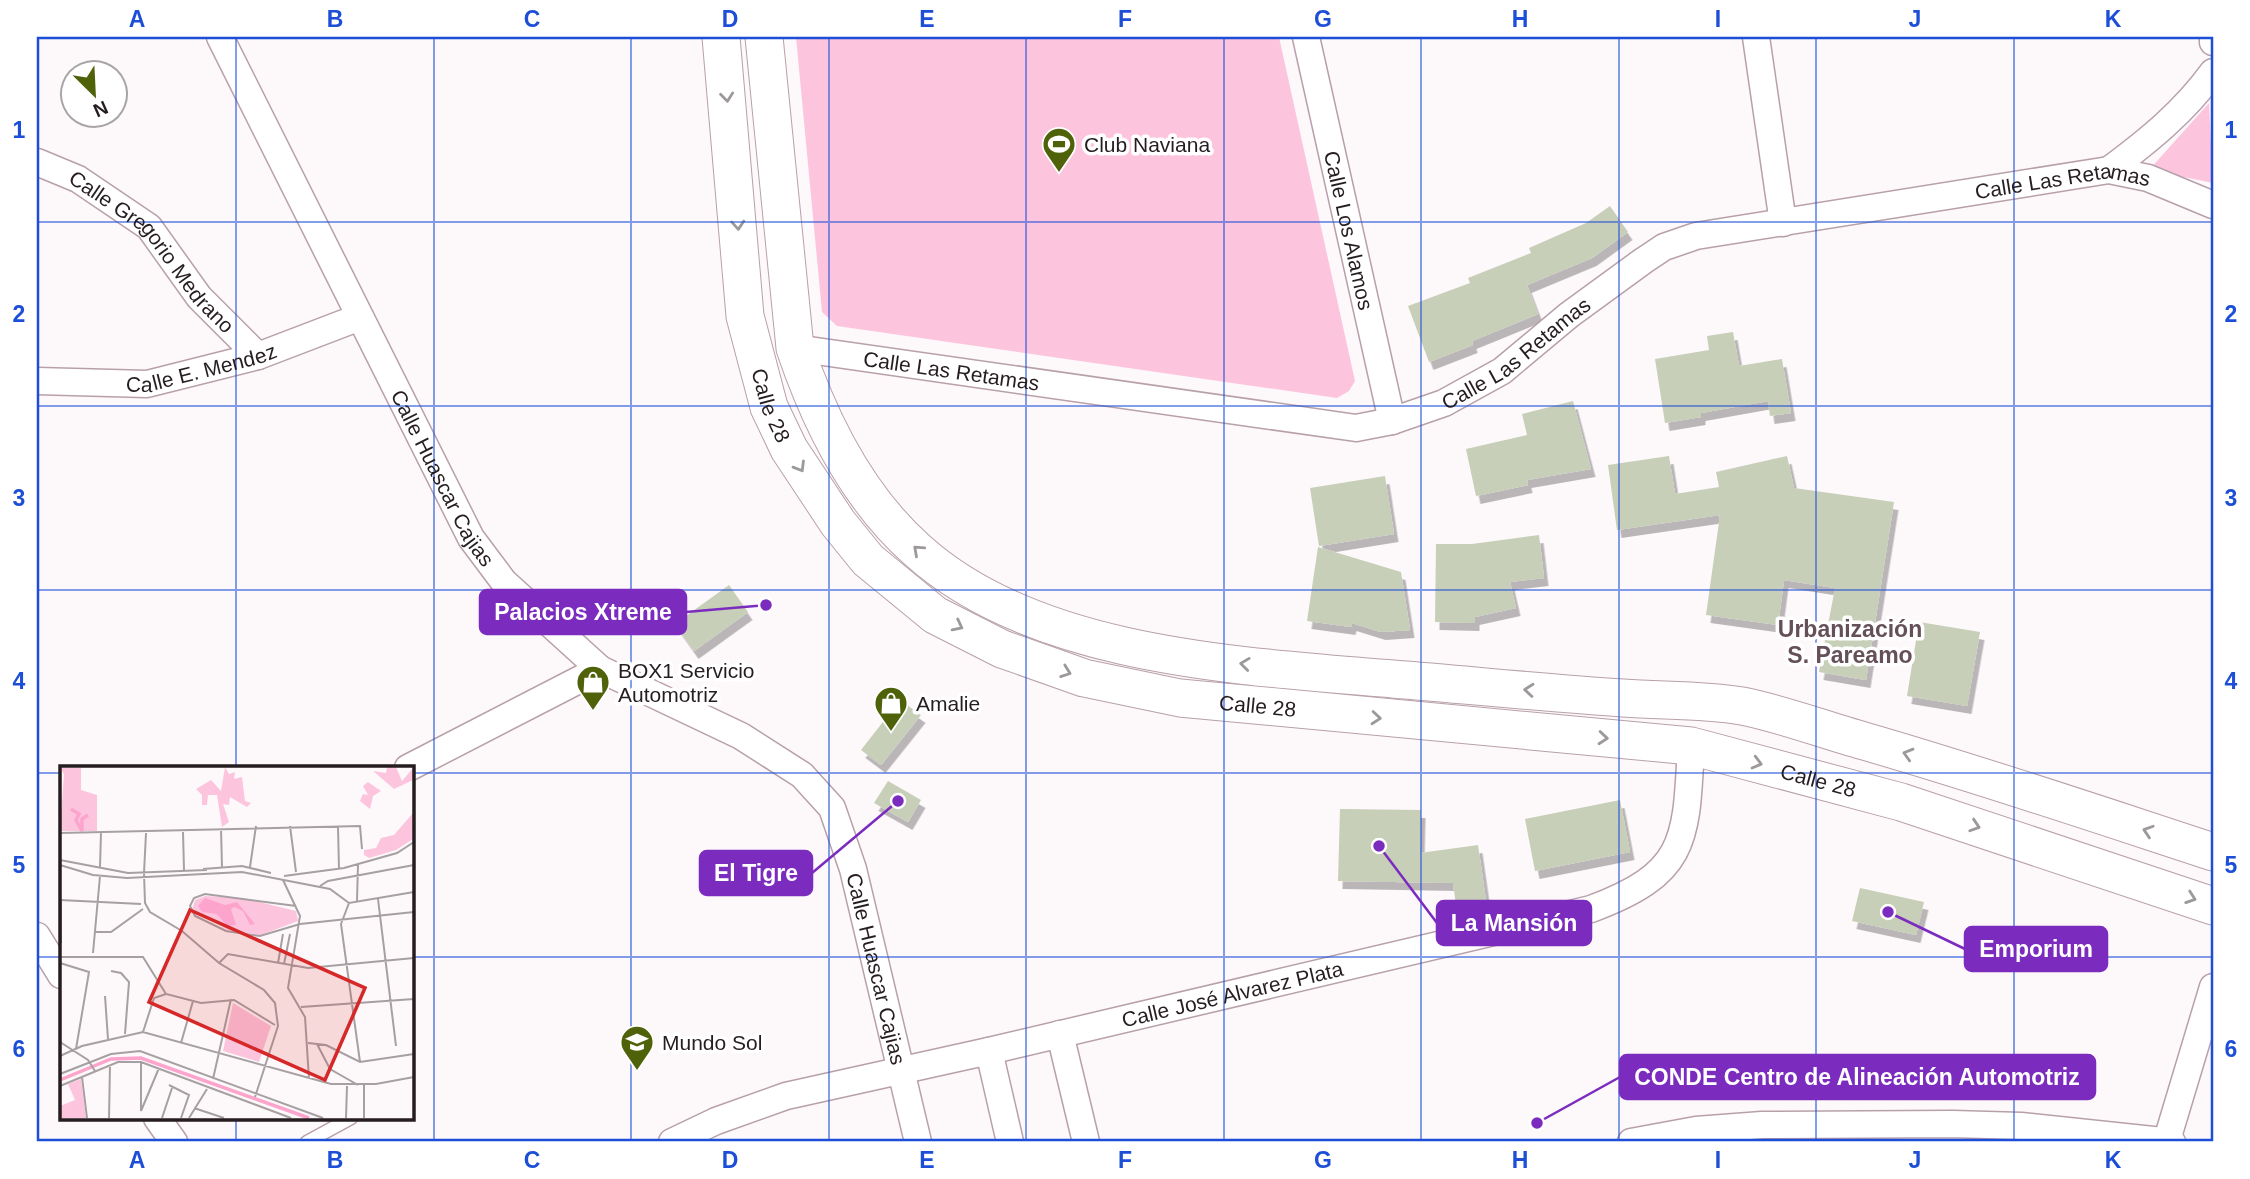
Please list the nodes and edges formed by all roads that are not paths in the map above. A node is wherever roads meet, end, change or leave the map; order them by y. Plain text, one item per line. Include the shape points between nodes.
1 (220, 37) edge
2 (721, 37) edge
3 (764, 37) edge
4 (1306, 37) edge
5 (1756, 37) edge
6 (2213, 37) edge
7 (2213, 42) edge
8 (2213, 72) edge
9 (776, 152) junction
10 (733, 157) junction
11 (37, 162) edge
12 (2109, 170) junction
13 (2213, 205) edge
14 (1783, 223) junction
15 (360, 317) junction
16 (795, 348) junction
17 (258, 356) junction
18 (754, 359) junction
19 (37, 381) edge
20 (1392, 422) junction
21 (1017, 611) junction
22 (1002, 649) junction
23 (600, 668) junction
24 (1313, 672) junction
25 (1695, 701) junction
26 (1308, 712) junction
27 (1691, 746) junction
28 (412, 766) edge
29 (2213, 852) edge
30 (2213, 906) edge
31 (2213, 987) edge
32 (1060, 1034) junction
33 (989, 1051) junction
34 (902, 1069) junction
35 (158, 1120) edge
36 (347, 1120) edge
37 (2169, 1141) edge
38 (174, 1142) edge
39 (307, 1142) edge
40 (672, 1142) edge
41 (918, 1142) edge
42 (1010, 1142) edge
43 (1086, 1142) edge
44 (1631, 1142) edge

1 - 15 street, Calle Huascar Cajias
2 -> 10 main road, Calle 28
3 - 9 main road, Calle 28
4 - 20 street, Calle Los Alamos
5 - 14 street
6 - 7 street
8 - 12 street via 2168,123
9 - 10 main road
9 - 16 main road, Calle 28
10 -> 18 main road, Calle 28 via 745,316
11 - 17 street, Calle Gregorio Medrano via 78,179 149,227 199,297
12 - 13 street, Calle Las Retamas via 2148,178
12 - 14 street, Calle Las Retamas
14 - 20 street, Calle Las Retamas via 1696,236 1664,247 1569,315 1502,371 1444,403
15 - 17 street, Calle E. Mendez
15 - 23 street, Calle Huascar Cajias via 471,538 505,582
16 - 18 main road
16 - 20 street, Calle Las Retamas via 1356,428
21 -> 16 main road, Calle 28 via 965,585 917,551 877,508 827,428
17 - 19 street, Calle E. Mendez via 147,384
18 -> 22 main road, Calle 28 via 789,449 868,560 935,615
21 - 22 main road
24 -> 21 main road, Calle 28 via 1198,659 1100,641
22 -> 26 main road, Calle 28 via 1084,678 1180,698
23 - 28 street
23 - 34 street, Calle Huascar Cajias via 741,736 802,775 832,808 853,869
25 -> 24 main road, Calle 28
24 - 26 main road
25 - 27 main road
29 -> 25 main road, Calle 28 via 1962,769 1744,706
26 -> 27 main road, Calle 28
27 -> 30 main road, Calle 28 via 1901,802
27 - 32 street, Calle José Alvarez Plata via 1687,819 1672,860 1631,894 1591,909
31 - 37 street
32 - 33 street, Calle José Alvarez Plata
32 - 43 street
33 - 34 street, Calle José Alvarez Plata
33 - 42 street
34 - 40 street, Calle José Alvarez Plata via 786,1096
34 - 41 street, Calle Huascar Cajias
35 - 38 street
36 - 39 lane
37 - 44 street via 2021,1126 1940,1124 1762,1125 1696,1130

